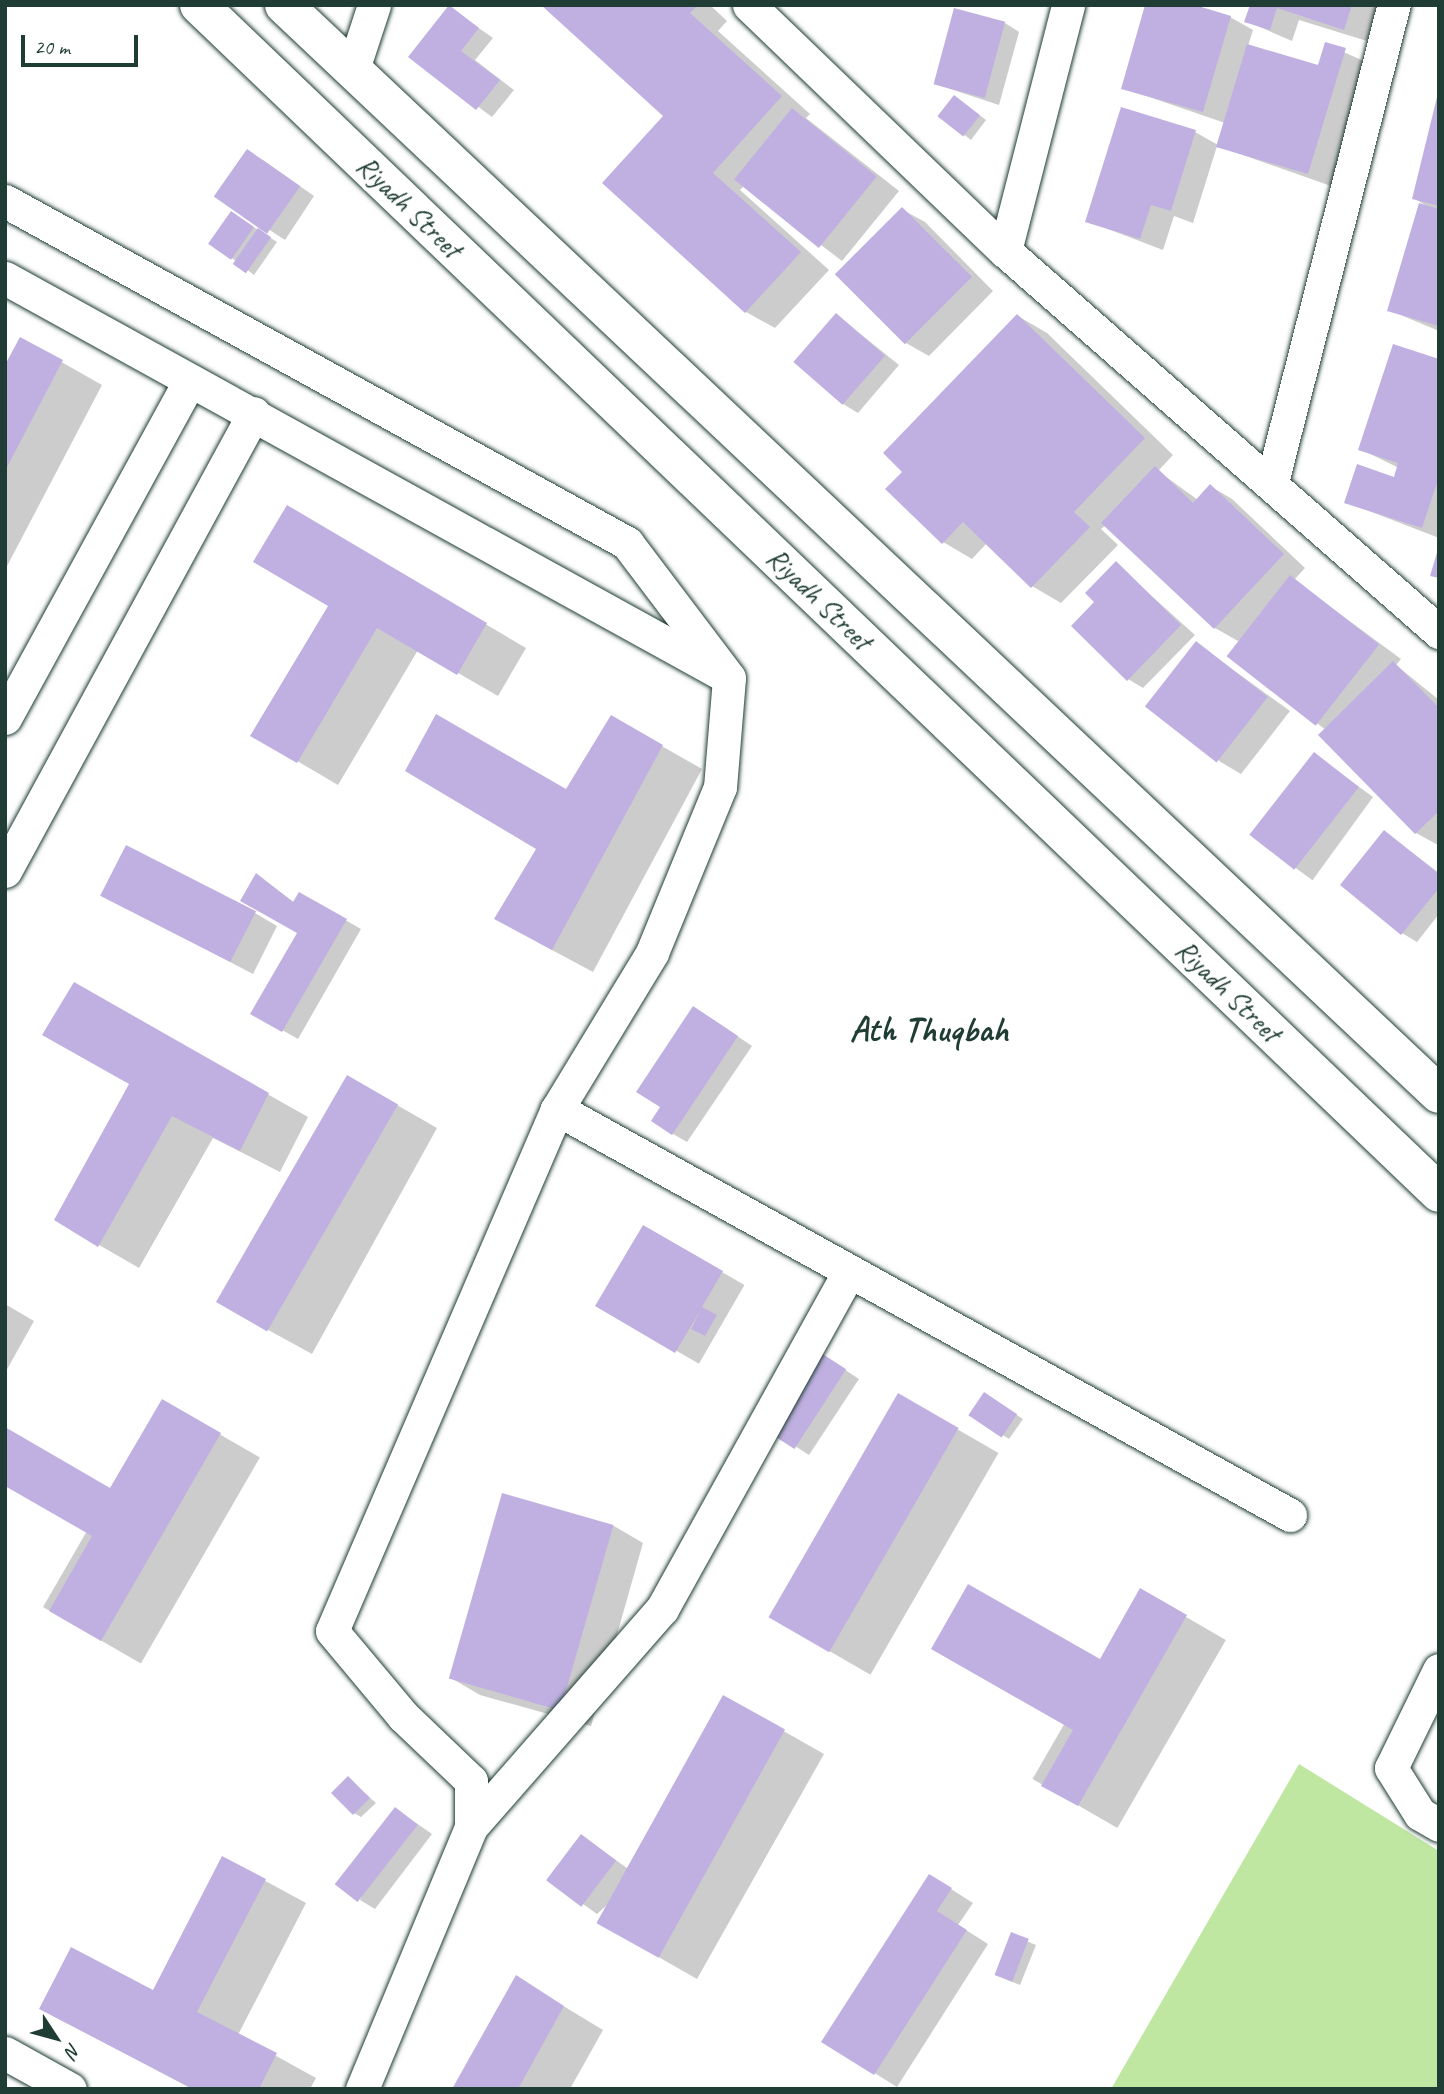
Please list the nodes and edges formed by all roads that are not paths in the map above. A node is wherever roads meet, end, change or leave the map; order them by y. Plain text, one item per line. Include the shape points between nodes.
1 (199, 5) edge
2 (285, 5) edge
3 (373, 5) edge
4 (749, 5) edge
5 (1068, 5) edge
6 (1394, 5) edge
7 (354, 69) junction
8 (5, 201) edge
9 (514, 225) junction
10 (1005, 251) junction
11 (475, 270) junction
12 (5, 278) edge
13 (190, 380) junction
14 (254, 413) junction
15 (1272, 482) junction
16 (1439, 632) edge
17 (729, 678) junction
18 (5, 718) edge
19 (5, 871) edge
20 (1439, 1094) edge
21 (557, 1109) junction
22 (1439, 1193) edge
23 (847, 1275) junction
24 (1290, 1515) dead end
25 (1438, 1673) edge
26 (1439, 1825) edge
27 (471, 1826) junction
28 (5, 2053) edge
29 (70, 2089) edge
30 (362, 2089) edge

1 - 11 main road, Riyadh Street
2 - 7 main road
3 - 7 street
4 - 10 street
5 - 10 street
6 - 15 street
7 - 9 main road
8 - 17 street via 627,543
9 - 11 main road
9 - 20 main road
10 - 15 street
11 - 22 main road, Riyadh Street
12 - 13 street
13 - 14 street
13 - 18 street
14 - 17 street
14 - 19 street
15 - 16 street
17 - 21 street via 720,787 652,953
21 - 23 street
21 - 27 street via 332,1631 403,1716 471,1781
23 - 24 street
23 - 27 street via 662,1609
25 - 26 street via 1391,1768 1420,1814
27 - 30 street
28 - 29 street

